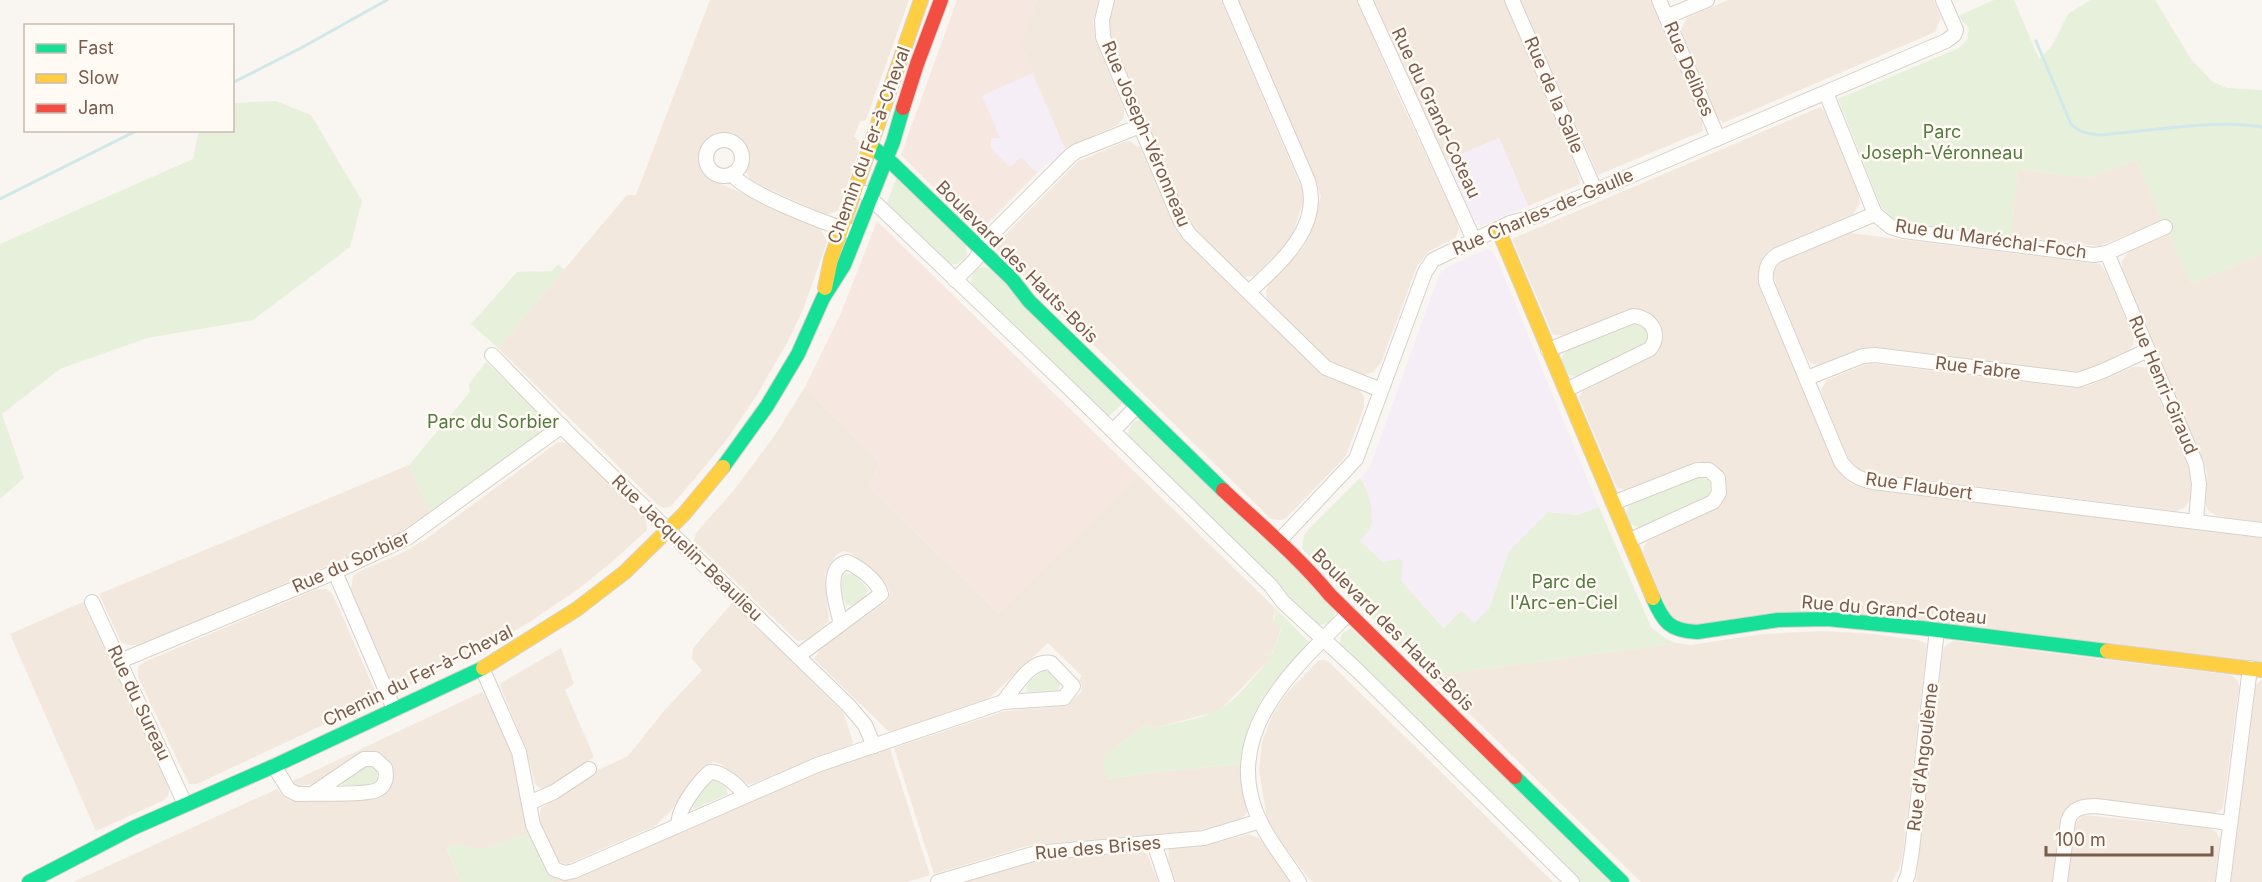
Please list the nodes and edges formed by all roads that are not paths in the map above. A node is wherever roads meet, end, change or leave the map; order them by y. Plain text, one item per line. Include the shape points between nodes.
1 (921, 0) edge
2 (941, 0) edge
3 (1107, 0) edge
4 (1230, 0) edge
5 (1365, 0) edge
6 (1512, 0) edge
7 (1659, 0) edge
8 (1707, 0) edge
9 (1943, 0) edge
10 (1666, 17) junction
11 (1826, 93) junction
12 (1140, 126) junction
13 (1718, 138) junction
14 (870, 145) junction
15 (887, 158) junction
16 (732, 174) dead end
17 (857, 185) junction
18 (1595, 190) junction
19 (871, 199) junction
20 (1875, 214) junction
21 (2165, 227) dead end
22 (842, 229) junction
23 (1498, 229) junction
24 (857, 234) junction
25 (1474, 240) junction
26 (981, 250) junction
27 (2107, 253) junction
28 (955, 280) junction
29 (1249, 292) junction
30 (823, 298) junction
31 (1548, 350) junction
32 (2148, 350) junction
33 (492, 355) dead end
34 (1807, 378) junction
35 (1381, 390) junction
36 (1566, 390) junction
37 (1137, 406) junction
38 (562, 426) junction
39 (1113, 431) junction
40 (1613, 503) junction
41 (2196, 521) junction
42 (2262, 530) edge
43 (668, 531) junction
44 (1629, 540) junction
45 (1279, 541) junction
46 (335, 572) junction
47 (92, 602) dead end
48 (1349, 613) junction
49 (841, 624) dead end
50 (1937, 630) junction
51 (1324, 640) junction
52 (798, 656) junction
53 (120, 661) junction
54 (482, 668) junction
55 (2256, 669) edge
56 (1003, 702) junction
57 (394, 710) junction
58 (874, 746) junction
59 (274, 766) junction
60 (589, 769) dead end
61 (315, 792) junction
62 (745, 796) junction
63 (530, 803) junction
64 (185, 804) junction
65 (1260, 821) junction
66 (2230, 823) junction
67 (679, 824) junction
68 (1154, 843) junction
69 (36, 880) edge
70 (16, 881) edge
71 (938, 882) edge
72 (1167, 882) edge
73 (1299, 882) edge
74 (1572, 882) edge
75 (1622, 882) edge
76 (1905, 882) edge
77 (2060, 882) edge
78 (2223, 882) edge

1 - 14 street, Chemin du Fer-à-Cheval
2 - 15 street, Chemin du Fer-à-Cheval
3 - 12 street, Rue Joseph-Véronneau via 1103,37
4 - 29 street via 1312,198 1296,244
5 - 25 street, Rue du Grand-Coteau
6 - 18 street, Rue de la Salle
7 - 10 street, Rue Delibes
8 - 10 street
9 - 11 street, Rue Charles-de-Gaulle via 1956,30 1954,35
10 - 13 street, Rue Delibes
11 - 13 street, Rue Charles-de-Gaulle
11 - 20 street, Rue du Maréchal-Foch
12 - 26 street via 1070,156 989,237
12 - 29 street, Rue Joseph-Véronneau via 1183,226
13 - 18 street, Rue Charles-de-Gaulle
14 - 15 street, Boulevard des Hauts-Bois
14 - 17 street, Chemin du Fer-à-Cheval
15 - 19 street, Chemin du Fer-à-Cheval
15 - 26 street, Boulevard des Hauts-Bois
16 - 22 street via 744,186
17 - 19 street
17 - 22 street, Chemin du Fer-à-Cheval
18 - 23 street, Rue Charles-de-Gaulle
19 - 24 street, Chemin du Fer-à-Cheval
19 - 28 street
20 - 27 street, Rue du Maréchal-Foch via 1891,227 1905,231
20 - 34 street, Rue Flaubert via 1781,252 1767,266 1766,282
21 - 27 street, Rue du Maréchal-Foch
22 - 24 street
22 - 30 street, Chemin du Fer-à-Cheval
23 - 25 street, Rue Charles-de-Gaulle
23 - 31 street, Rue du Grand-Coteau
24 - 30 street, Chemin du Fer-à-Cheval via 844,265
25 - 35 street, Rue Charles-de-Gaulle via 1429,264
26 - 28 street
26 - 37 street, Boulevard des Hauts-Bois
27 - 32 street, Rue Henri-Giraud
28 - 39 street
29 - 35 street, Rue Joseph-Véronneau via 1326,368
30 - 43 street, Chemin du Fer-à-Cheval via 798,354 760,417 719,473
31 - 36 street, Rue du Grand-Coteau
31 - 36 street via 1633,316 1654,328 1655,342 1650,349
32 - 34 street, Rue Fabre via 2078,380 1875,355
32 - 41 street, Rue Henri-Giraud via 2196,464
33 - 38 street, Rue Jacquelin-Beaulieu
34 - 41 street, Rue Flaubert via 1841,462 1860,479
35 - 45 street, Rue Charles-de-Gaulle via 1353,463
36 - 40 street, Rue du Grand-Coteau
37 - 39 street
37 - 45 street, Boulevard des Hauts-Bois
38 - 43 street, Rue Jacquelin-Beaulieu
38 - 46 street, Rue du Sorbier via 418,532
39 - 51 street
40 - 44 street, Rue du Grand-Coteau
40 - 44 street via 1697,470 1709,470 1718,478 1719,494 1710,504
41 - 42 street, Rue Flaubert
43 - 52 street, Rue Jacquelin-Beaulieu
43 - 54 street, Chemin du Fer-à-Cheval via 577,609
44 - 50 street, Rue du Grand-Coteau via 1662,617 1677,631 1697,632 1790,619
45 - 48 street, Boulevard des Hauts-Bois
46 - 53 street, Rue du Sorbier
46 - 57 street
47 - 53 street, Rue du Sureau
48 - 51 street
48 - 75 street, Boulevard des Hauts-Bois
49 - 52 street
50 - 55 street, Rue du Grand-Coteau
50 - 76 street, Rue d'Angoulème
51 - 65 street via 1277,690 1256,729 1249,784
51 - 74 street
52 - 58 street, Rue Jacquelin-Beaulieu via 862,721
53 - 64 street, Rue du Sureau
54 - 57 street, Chemin du Fer-à-Cheval
54 - 63 street via 519,752
55 - 66 street
56 - 56 street via 1060,699 1073,686 1051,663 1043,662
56 - 58 street
57 - 59 street, Chemin du Fer-à-Cheval
58 - 62 street
59 - 61 street via 290,792
59 - 64 street, Chemin du Fer-à-Cheval
60 - 63 street
61 - 61 street via 373,792 384,783 385,768 375,759 364,759
62 - 67 street
62 - 67 street via 721,775 710,772 680,811
63 - 67 street via 541,843 554,869 561,872 574,871
64 - 69 street, Chemin du Fer-à-Cheval
65 - 68 street, Rue des Brises via 1209,837
65 - 73 street
66 - 77 street via 2096,806 2080,808 2071,813 2068,821
66 - 78 street
68 - 71 street, Rue des Brises via 1036,853
68 - 72 street
69 - 70 street, Chemin du Fer-à-Cheval

